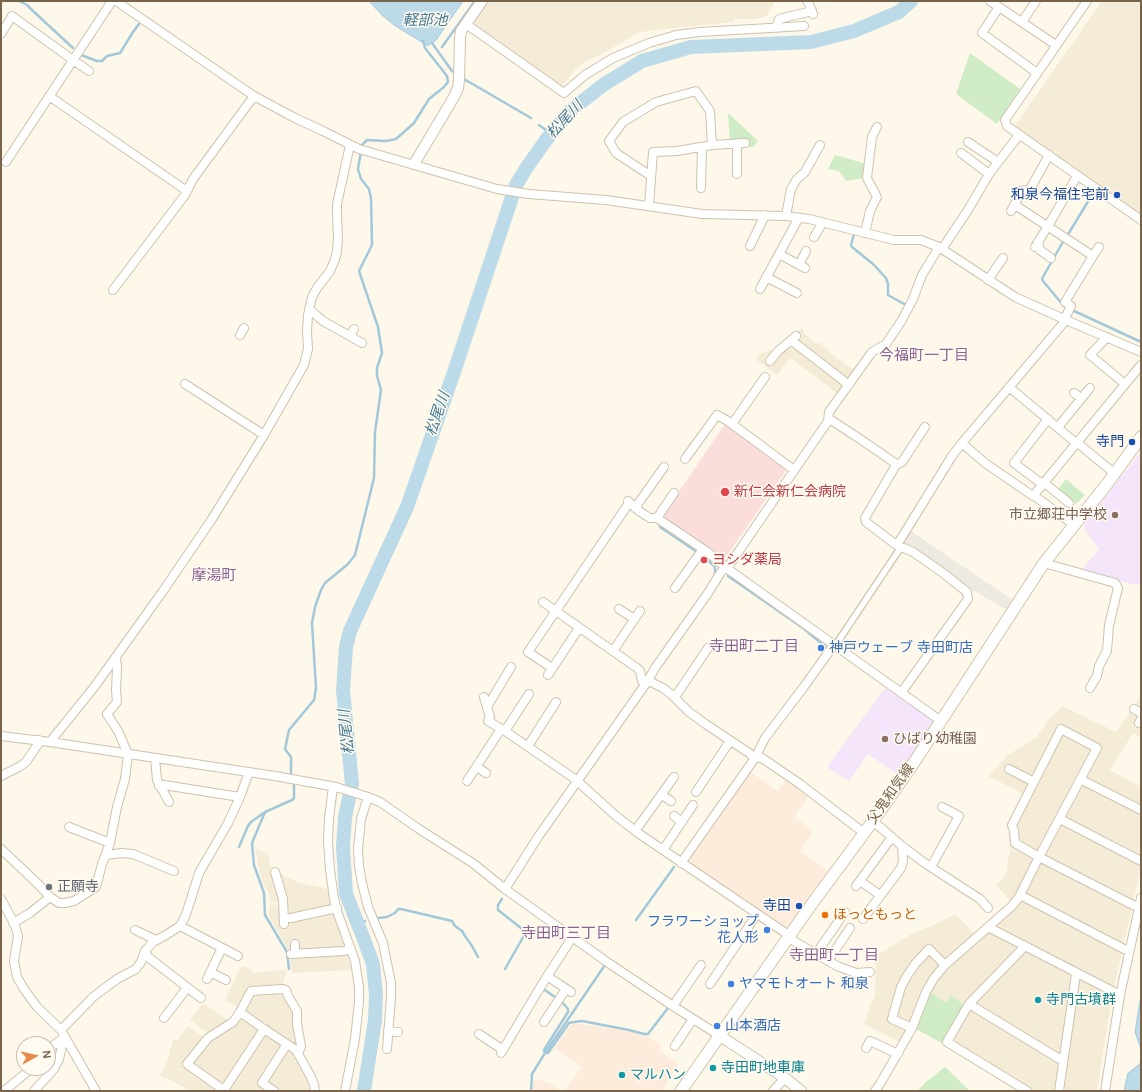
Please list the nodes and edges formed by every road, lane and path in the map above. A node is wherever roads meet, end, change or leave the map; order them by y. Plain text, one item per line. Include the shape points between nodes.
1 (112, 1) edge
2 (116, 1) edge
3 (482, 1) edge
4 (807, 1) edge
5 (990, 1) edge
6 (1036, 1) edge
7 (1087, 1) edge
8 (999, 7) junction
9 (1022, 22) junction
10 (466, 24) junction
11 (804, 26) dead end
12 (776, 28) junction
13 (1, 34) edge
14 (1056, 45) junction
15 (72, 60) junction
16 (89, 70) dead end
17 (1037, 73) junction
18 (49, 96) junction
19 (254, 96) junction
20 (877, 127) dead end
21 (1019, 134) junction
22 (683, 141) dead end
23 (968, 142) dead end
24 (350, 145) junction
25 (712, 145) junction
26 (702, 147) junction
27 (815, 148) dead end
28 (683, 151) junction
29 (961, 153) dead end
30 (1049, 155) junction
31 (6, 162) dead end
32 (998, 162) junction
33 (414, 164) junction
34 (737, 174) dead end
35 (989, 174) junction
36 (651, 176) junction
37 (1077, 176) junction
38 (701, 188) dead end
39 (187, 191) junction
40 (649, 206) junction
41 (764, 215) junction
42 (786, 216) junction
43 (797, 218) junction
44 (1141, 220) edge
45 (821, 223) junction
46 (1048, 226) junction
47 (865, 233) junction
48 (814, 238) dead end
49 (750, 246) dead end
50 (1099, 247) dead end
51 (940, 248) junction
52 (806, 252) dead end
53 (779, 254) junction
54 (1093, 256) junction
55 (1045, 257) dead end
56 (1003, 258) dead end
57 (766, 277) junction
58 (988, 280) junction
59 (760, 289) dead end
60 (113, 290) dead end
61 (797, 293) dead end
62 (309, 309) junction
63 (1065, 320) junction
64 (1107, 337) junction
65 (362, 343) dead end
66 (1141, 352) edge
67 (770, 361) dead end
68 (1141, 365) edge
69 (765, 376) dead end
70 (185, 384) dead end
71 (1125, 384) junction
72 (849, 385) junction
73 (1009, 387) junction
74 (1090, 388) dead end
75 (1048, 419) junction
76 (828, 421) junction
77 (732, 424) junction
78 (925, 427) dead end
79 (1058, 427) junction
80 (264, 435) junction
81 (1141, 437) edge
82 (962, 443) junction
83 (1078, 444) junction
84 (685, 459) dead end
85 (896, 465) junction
86 (664, 467) dead end
87 (794, 470) junction
88 (1115, 474) junction
89 (1043, 483) junction
90 (674, 493) dead end
91 (1033, 496) junction
92 (1070, 503) dead end
93 (631, 504) junction
94 (657, 518) junction
95 (1074, 525) junction
96 (899, 546) junction
97 (701, 552) junction
98 (1044, 563) junction
99 (725, 567) junction
100 (675, 588) dead end
101 (543, 602) dead end
102 (619, 608) dead end
103 (556, 611) junction
104 (640, 611) dead end
105 (634, 619) junction
106 (579, 628) junction
107 (835, 646) junction
108 (708, 648) dead end
109 (613, 651) junction
110 (116, 658) junction
111 (511, 667) dead end
112 (647, 682) junction
113 (1090, 688) dead end
114 (902, 693) junction
115 (529, 694) dead end
116 (484, 697) dead end
117 (675, 697) junction
118 (556, 702) dead end
119 (487, 706) junction
120 (941, 721) junction
121 (503, 730) junction
122 (1, 736) edge
123 (39, 740) junction
124 (730, 741) junction
125 (50, 742) junction
126 (528, 746) junction
127 (128, 754) junction
128 (754, 757) junction
129 (155, 758) junction
130 (477, 767) junction
131 (1009, 769) dead end
132 (249, 772) junction
133 (486, 773) dead end
134 (1, 776) edge
135 (674, 777) dead end
136 (1080, 779) junction
137 (467, 781) dead end
138 (577, 781) junction
139 (1034, 782) junction
140 (160, 786) junction
141 (334, 787) junction
142 (696, 792) dead end
143 (662, 795) junction
144 (240, 797) junction
145 (366, 797) junction
146 (670, 801) dead end
147 (170, 802) dead end
148 (693, 805) dead end
149 (942, 807) dead end
150 (1141, 810) edge
151 (674, 816) dead end
152 (1060, 819) junction
153 (873, 821) junction
154 (682, 822) junction
155 (69, 827) dead end
156 (635, 831) junction
157 (864, 833) junction
158 (892, 837) junction
159 (110, 843) junction
160 (902, 846) junction
161 (1, 849) edge
162 (663, 850) junction
163 (106, 855) junction
164 (1040, 857) junction
165 (1141, 861) edge
166 (681, 863) junction
167 (931, 867) junction
168 (174, 871) dead end
169 (275, 872) dead end
170 (505, 889) junction
171 (880, 895) junction
172 (1020, 895) junction
173 (50, 897) junction
174 (1, 899) edge
175 (1140, 902) edge
176 (337, 908) junction
177 (988, 908) dead end
178 (845, 912) dead end
179 (757, 914) junction
180 (863, 919) dead end
181 (14, 923) junction
182 (180, 926) junction
183 (988, 927) junction
184 (850, 928) dead end
185 (135, 930) dead end
186 (573, 936) junction
187 (790, 936) junction
188 (156, 940) junction
189 (295, 944) dead end
190 (1025, 946) junction
191 (222, 948) junction
192 (351, 949) junction
193 (1129, 950) junction
194 (145, 951) junction
195 (816, 954) junction
196 (238, 956) dead end
197 (828, 961) junction
198 (701, 965) dead end
199 (945, 965) junction
200 (870, 972) dead end
201 (1076, 974) junction
202 (547, 976) junction
203 (226, 980) dead end
204 (710, 984) dead end
205 (187, 988) junction
206 (1120, 995) junction
207 (200, 998) dead end
208 (969, 1004) junction
209 (672, 1006) junction
210 (240, 1012) junction
211 (164, 1018) dead end
212 (549, 1019) dead end
213 (693, 1020) junction
214 (912, 1028) junction
215 (264, 1029) junction
216 (388, 1031) junction
217 (398, 1032) dead end
218 (479, 1034) dead end
219 (63, 1035) junction
220 (720, 1036) junction
221 (56, 1042) edge
222 (287, 1044) junction
223 (675, 1046) dead end
224 (866, 1048) dead end
225 (387, 1049) dead end
226 (298, 1054) junction
227 (898, 1054) junction
228 (1063, 1061) junction
229 (22, 1076) edge
230 (785, 1078) junction
231 (4, 1091) edge
232 (34, 1091) edge
233 (96, 1091) edge
234 (224, 1091) edge
235 (274, 1091) edge
236 (315, 1091) edge
237 (345, 1091) edge
238 (681, 1091) edge
239 (773, 1091) edge
240 (801, 1091) edge
241 (875, 1091) edge
242 (1026, 1091) edge
243 (1059, 1091) edge
244 (1105, 1091) edge

1 - 15 street
2 - 19 street
3 - 10 street
4 - 12 street via 813,13 779,19
5 - 8 street
6 - 9 street
7 - 14 street
8 - 9 street
8 - 17 street via 982,33
9 - 14 street
10 - 12 street via 564,93 585,75 614,58 676,35
10 - 33 street via 460,38 458,88
11 - 12 street
13 - 15 street via 12,16
14 - 17 street
15 - 16 street
15 - 18 street
17 - 21 street via 1005,120 1007,126
18 - 31 street
18 - 39 street
19 - 24 street
19 - 39 street via 193,179
20 - 47 street via 872,137 867,178 877,197 870,211
21 - 30 street
21 - 32 street
22 - 28 street
23 - 32 street
24 - 33 street
24 - 62 street via 337,204 337,252 330,271 312,297
25 - 26 street
25 - 34 street via 741,143
25 - 36 street via 710,111 696,90 656,102 623,122 609,140 616,153
26 - 28 street
26 - 38 street
27 - 42 street via 805,172 798,174 791,189
28 - 36 street via 653,152
29 - 35 street
30 - 37 street
30 - 46 street via 1029,191 1017,190 1013,208
32 - 35 street
33 - 40 street via 497,189
35 - 51 street via 968,210
36 - 40 street
37 - 44 street
37 - 46 street
39 - 60 street
40 - 41 street via 702,214
41 - 42 street
41 - 49 street
42 - 43 street
43 - 45 street
43 - 53 street
45 - 47 street
45 - 48 street
46 - 54 street
46 - 55 street via 1036,245
47 - 51 street via 894,240 921,240
50 - 54 street
51 - 58 street
51 - 72 street via 922,275 902,320 886,344 872,352
52 - 53 street via 802,266
53 - 57 street
54 - 63 street via 1065,302 1071,306
56 - 58 street
57 - 59 street
57 - 61 street via 781,288
58 - 63 street via 1016,298
62 - 65 street via 323,321 352,332
62 - 80 street via 308,349 304,365
63 - 64 street
63 - 73 street
64 - 66 street
64 - 71 street via 1090,355
67 - 72 street via 794,338 823,360
68 - 71 street
69 - 77 street via 759,392
70 - 80 street
71 - 83 street
72 - 76 street via 828,412
73 - 75 street
73 - 82 street
74 - 79 street via 1078,396
75 - 79 street
75 - 89 street via 1014,463
76 - 85 street via 832,420
76 - 87 street
77 - 84 street via 717,415 712,429 696,450
77 - 87 street
78 - 85 street via 916,433 902,462
79 - 83 street
80 - 110 street via 212,519
81 - 88 main road, 父鬼和気線
82 - 91 street via 985,463
82 - 96 street
83 - 88 street
83 - 89 street
85 - 96 street via 865,518 866,522
86 - 93 street
87 - 99 street via 730,564
88 - 95 main road, 父鬼和気線
89 - 91 street
89 - 92 street
90 - 94 street
91 - 95 street
93 - 94 street via 650,518
93 - 103 street via 571,596
94 - 97 street
95 - 98 main road, 父鬼和気線
96 - 107 street
96 - 114 street via 913,552 943,573 967,592 968,599
97 - 99 street via 709,553
97 - 100 street
98 - 113 street via 1115,583 1118,588 1109,624 1107,651
98 - 120 main road, 父鬼和気線
99 - 107 street
99 - 112 street
101 - 103 street
102 - 105 street
103 - 106 street
103 - 106 street via 528,652 550,672
104 - 105 street
105 - 109 street
106 - 109 street
107 - 114 street
107 - 128 street
108 - 117 street
109 - 112 street via 637,668 642,682
110 - 125 street
110 - 127 street via 117,702 107,714
111 - 119 street
112 - 117 street via 663,688
112 - 138 street
114 - 120 street
115 - 121 street
116 - 119 street
117 - 124 street via 689,712
118 - 126 street
119 - 121 street via 490,717 488,721
120 - 153 main road, 父鬼和気線
121 - 126 street
121 - 130 street
122 - 123 street
123 - 125 street
123 - 134 street via 26,762
124 - 128 street
124 - 142 street
125 - 127 street
126 - 138 street
127 - 129 street
127 - 159 street via 125,779
128 - 157 street via 762,758 800,784
128 - 166 street
129 - 132 street
129 - 140 street
130 - 133 street
130 - 137 street
131 - 139 street
132 - 141 street
132 - 144 street
135 - 143 street
136 - 139 street via 1097,748 1061,729
136 - 150 street
136 - 152 street
138 - 156 street
138 - 170 street
139 - 164 street via 1012,825 1015,843
140 - 144 street
140 - 147 street
141 - 145 street
141 - 176 street via 328,842
143 - 146 street
143 - 156 street
144 - 182 street via 199,872
145 - 170 street via 380,802 474,864
145 - 216 street via 361,819 359,866 368,907 383,943 388,964 392,998
148 - 154 street
149 - 167 street via 959,816
151 - 154 street
152 - 164 street
152 - 165 street
153 - 157 main road, 父鬼和気線
153 - 158 street
154 - 162 street
155 - 159 street
156 - 162 street
157 - 187 main road, 父鬼和気線
158 - 160 street
158 - 171 street via 858,884
159 - 163 street
160 - 167 street
160 - 171 street via 903,861 900,868
161 - 173 street
162 - 166 street
163 - 168 street via 133,854
163 - 173 street via 96,887 74,901 59,903
164 - 172 street
164 - 175 street via 1133,905
166 - 179 street
167 - 177 street via 980,899
169 - 176 street via 283,899 284,921 312,910
170 - 186 street
171 - 180 street
172 - 183 street via 1012,906
172 - 193 street
173 - 181 street
174 - 181 street
175 - 193 street
176 - 192 street
178 - 195 street
179 - 187 street
179 - 204 street via 735,953
181 - 219 street via 18,936 14,961 17,977 38,1007
182 - 188 street
182 - 191 street
183 - 190 street
183 - 199 street
184 - 197 street
185 - 188 street
186 - 202 street
186 - 209 street
187 - 195 street via 792,940
187 - 220 main road, 父鬼和気線
188 - 194 street
189 - 192 street via 293,954
190 - 201 street
190 - 208 street
191 - 196 street
191 - 203 street via 208,976
192 - 237 street via 358,973 359,1002
193 - 206 street
194 - 205 street via 148,957
194 - 219 street via 136,969 93,997
195 - 197 street
197 - 200 street via 856,975
198 - 209 street
199 - 214 street via 926,992
199 - 214 street via 929,949 915,964 901,987 892,1019
201 - 206 street
201 - 228 street
202 - 212 street via 569,990 559,1000
202 - 218 street via 502,1051
205 - 207 street
205 - 211 street
206 - 244 street
208 - 228 street
208 - 242 street via 947,1042
209 - 213 street
210 - 215 street
210 - 226 street via 251,991 286,990 297,1011 301,1046
210 - 234 street via 233,1022 208,1038 187,1064
213 - 220 street
213 - 223 street
214 - 227 street
215 - 222 street
215 - 234 street
216 - 217 street
216 - 225 street
219 - 221 street
219 - 232 street via 59,1059 54,1069
219 - 233 street
220 - 230 street
220 - 238 main road, 父鬼和気線
222 - 226 street
222 - 235 street via 262,1083
224 - 227 street via 870,1041
226 - 236 street via 311,1076
227 - 241 street
228 - 243 street
229 - 231 street
230 - 239 street
230 - 240 street

